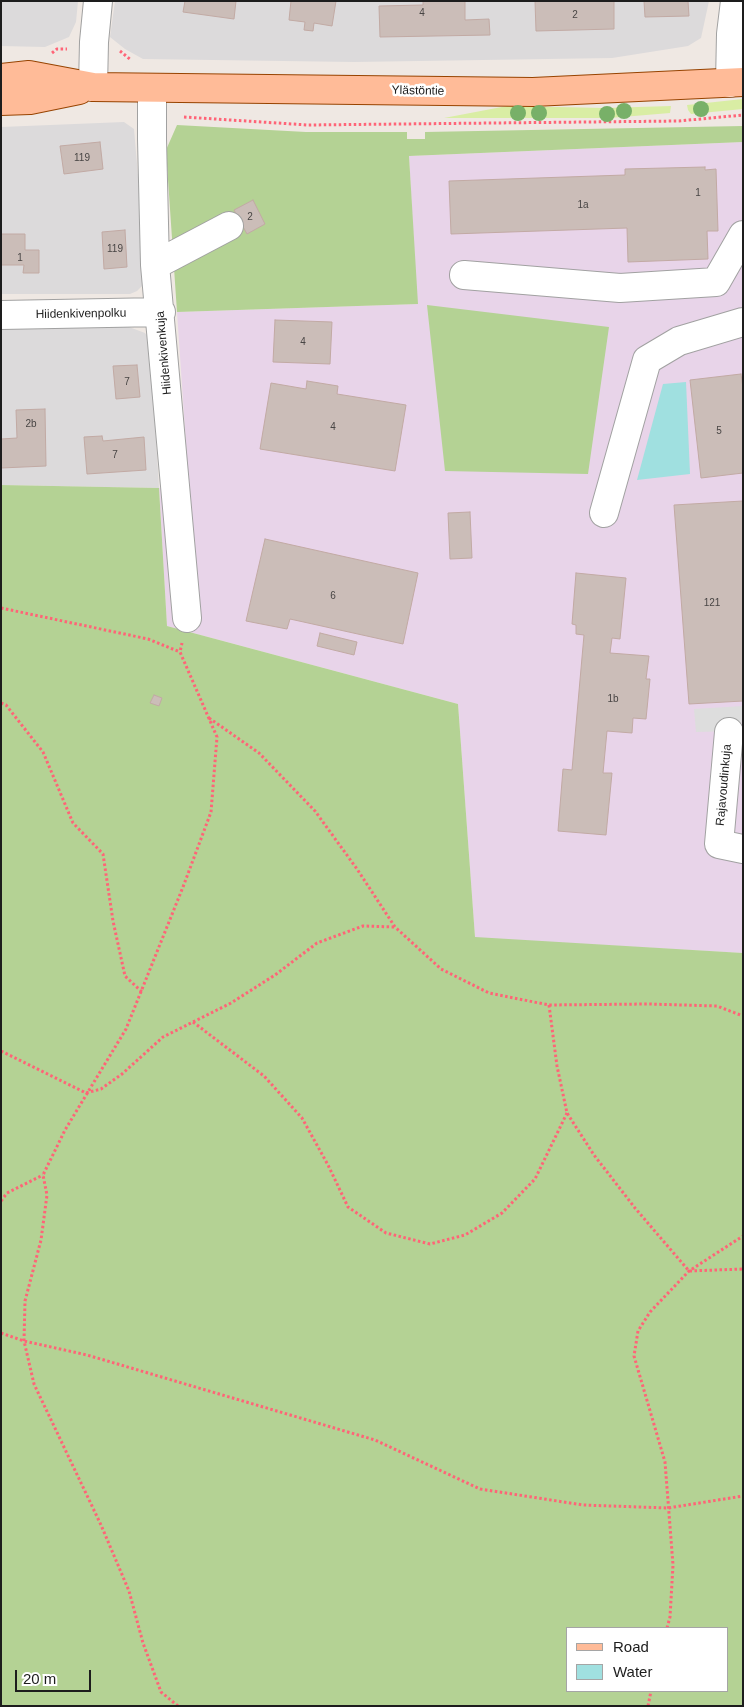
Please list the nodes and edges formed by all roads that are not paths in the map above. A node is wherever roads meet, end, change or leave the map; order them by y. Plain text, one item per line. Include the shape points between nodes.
1 (98, 1) edge
2 (735, 1) edge
3 (1, 78) edge
4 (736, 82) edge
5 (93, 87) junction
6 (152, 88) junction
7 (1, 101) edge
8 (229, 226) dead end
9 (743, 235) edge
10 (155, 265) junction
11 (464, 276) dead end
12 (160, 312) junction
13 (1, 315) edge
14 (743, 322) edge
15 (604, 513) dead end
16 (187, 618) road end
17 (729, 732) dead end
18 (743, 849) edge

1 - 5 street
2 - 4 street via 731,34
3 - 5 main road, Ylästöntie via 29,75
4 - 6 main road, Ylästöntie via 533,92
5 - 6 main road, Ylästöntie
5 - 7 main road, Ylästöntie via 30,100
6 - 10 street, Hiidenkivenkuja
8 - 10 street
9 - 11 street via 716,282 620,288
10 - 12 street, Hiidenkivenkuja
12 - 13 street, Hiidenkivenpolku
12 - 16 street, Hiidenkivenkuja
14 - 15 street via 679,341 646,360
17 - 18 street, Rajavoudinkuja via 719,844

